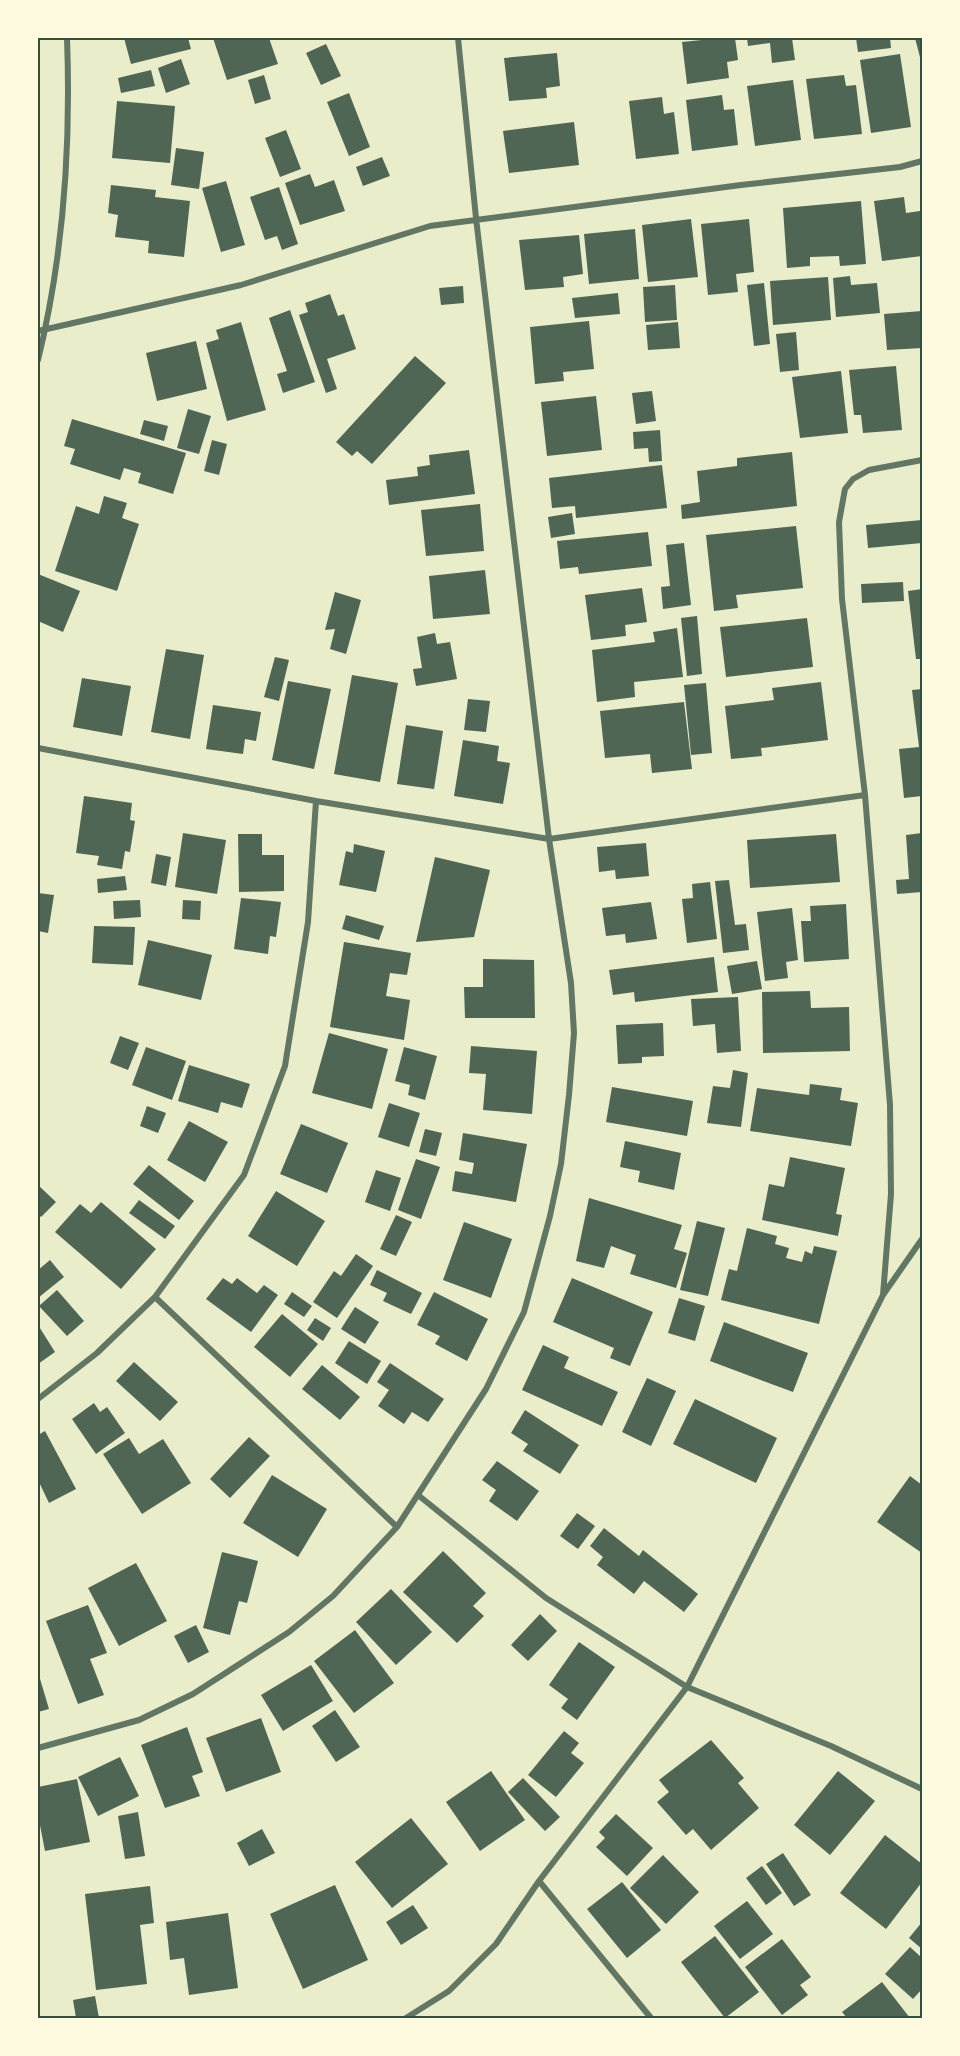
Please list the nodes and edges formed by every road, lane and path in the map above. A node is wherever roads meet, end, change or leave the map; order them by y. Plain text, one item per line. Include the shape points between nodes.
1 (67, 38) edge
2 (458, 38) edge
3 (922, 161) edge
4 (476, 218) junction
5 (45, 329) junction
6 (38, 331) edge
7 (38, 360) edge
8 (922, 460) edge
9 (38, 748) edge
10 (865, 795) junction
11 (316, 801) junction
12 (549, 838) junction
13 (922, 1239) edge
14 (883, 1295) junction
15 (155, 1297) junction
16 (38, 1399) edge
17 (418, 1495) junction
18 (397, 1527) junction
19 (687, 1687) junction
20 (38, 1748) edge
21 (922, 1789) edge
22 (539, 1881) junction
23 (406, 2019) edge
24 (651, 2019) edge

1 - 5 street via 66,204
2 - 4 street
3 - 4 street via 900,167
4 - 5 street via 430,226 241,285
4 - 12 street
5 - 6 street
5 - 7 street
8 - 10 street via 869,470 853,479 845,489 841,505 842,599
9 - 11 street
10 - 12 street
10 - 14 street via 890,1105 891,1194
11 - 12 street
11 - 15 street via 308,922 285,1066 244,1175
12 - 17 street via 571,983 574,1033 561,1164 524,1312 486,1389
13 - 14 street
14 - 19 street
15 - 16 street via 97,1353
15 - 18 street
17 - 18 street
17 - 19 street via 546,1598
18 - 20 street via 333,1596 242,1665 139,1720
19 - 21 street via 831,1746
19 - 22 street
22 - 23 street via 496,1944 466,1976
22 - 24 street

